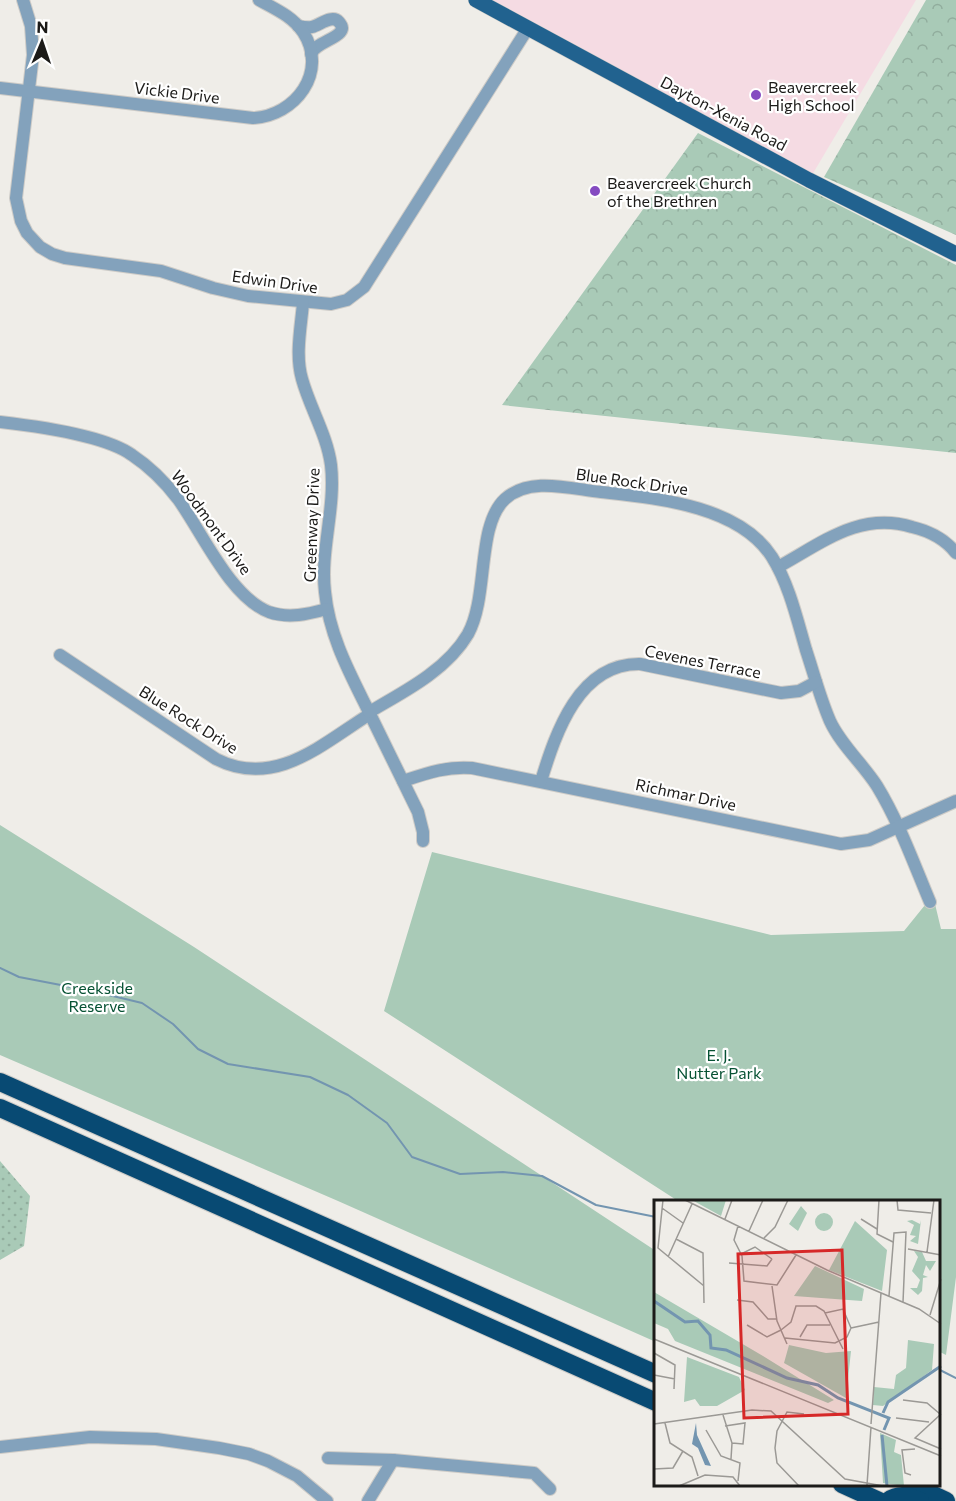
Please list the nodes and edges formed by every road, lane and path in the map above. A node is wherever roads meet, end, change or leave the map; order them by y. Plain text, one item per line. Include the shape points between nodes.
1 (24, 0) edge
2 (259, 0) edge
3 (476, 0) edge
4 (298, 26) junction
5 (528, 28) junction
6 (311, 54) junction
7 (0, 88) edge
8 (29, 91) junction
9 (956, 254) edge
10 (303, 303) junction
11 (0, 422) edge
12 (956, 553) edge
13 (778, 567) junction
14 (327, 609) junction
15 (60, 655) dead end
16 (816, 682) junction
17 (370, 713) junction
18 (404, 781) junction
19 (541, 781) junction
20 (956, 801) edge
21 (898, 829) junction
22 (423, 841) dead end
23 (930, 902) dead end
24 (0, 1082) edge
25 (0, 1108) edge
26 (654, 1373) edge
27 (654, 1400) edge
28 (0, 1447) edge
29 (328, 1458) dead end
30 (393, 1460) junction
31 (844, 1486) edge
32 (912, 1486) edge
33 (550, 1489) dead end
34 (327, 1501) edge
35 (368, 1501) edge
36 (879, 1501) edge
37 (888, 1501) edge
38 (920, 1501) edge
39 (946, 1501) edge

1 - 8 street, Edwin Drive via 33,41
2 - 4 street
3 - 5 main road, Dayton-Xenia Road
4 - 6 street
4 - 6 street via 311,27 330,19 340,24 339,35 316,46
5 - 9 main road, Dayton-Xenia Road via 809,180
5 - 10 street, Edwin Drive via 364,287 339,303
6 - 8 street, Vickie Drive via 309,76 300,95 283,110 262,117
7 - 8 street, Vickie Drive
8 - 10 street, Edwin Drive via 16,198 21,221 40,247 65,258 161,271 230,293
10 - 14 street, Greenway Drive via 299,363 331,465 324,566
11 - 14 street, Woodmont Drive via 101,440 130,453 170,488 228,576 253,603 286,616
12 - 13 street via 939,538 920,529 874,522 848,528
13 - 16 street, Blue Rock Drive
13 - 17 street, Blue Rock Drive via 767,550 743,529 693,506 658,498 548,486 524,489 505,500 495,512 477,611 461,644 421,680
14 - 17 street, Greenway Drive via 341,653
15 - 17 street, Blue Rock Drive via 216,759 242,769 263,770 294,761
16 - 19 street, Cevenes Terrace via 799,691 781,693 640,664 607,670 587,686 568,713
16 - 21 street, Blue Rock Drive via 834,729 877,788
17 - 18 street, Greenway Drive
18 - 19 street, Richmar Drive via 460,767
18 - 22 street, Greenway Drive via 418,812
19 - 21 street, Richmar Drive via 835,843 861,842
20 - 21 street, Richmar Drive
21 - 23 street, Blue Rock Drive
24 - 26 highway
25 - 27 highway
28 - 34 street via 114,1437 219,1448 268,1461 297,1476
29 - 30 street
30 - 33 street via 534,1473
30 - 35 street
31 - 36 highway
32 - 39 highway
37 - 38 highway via 905,1496

